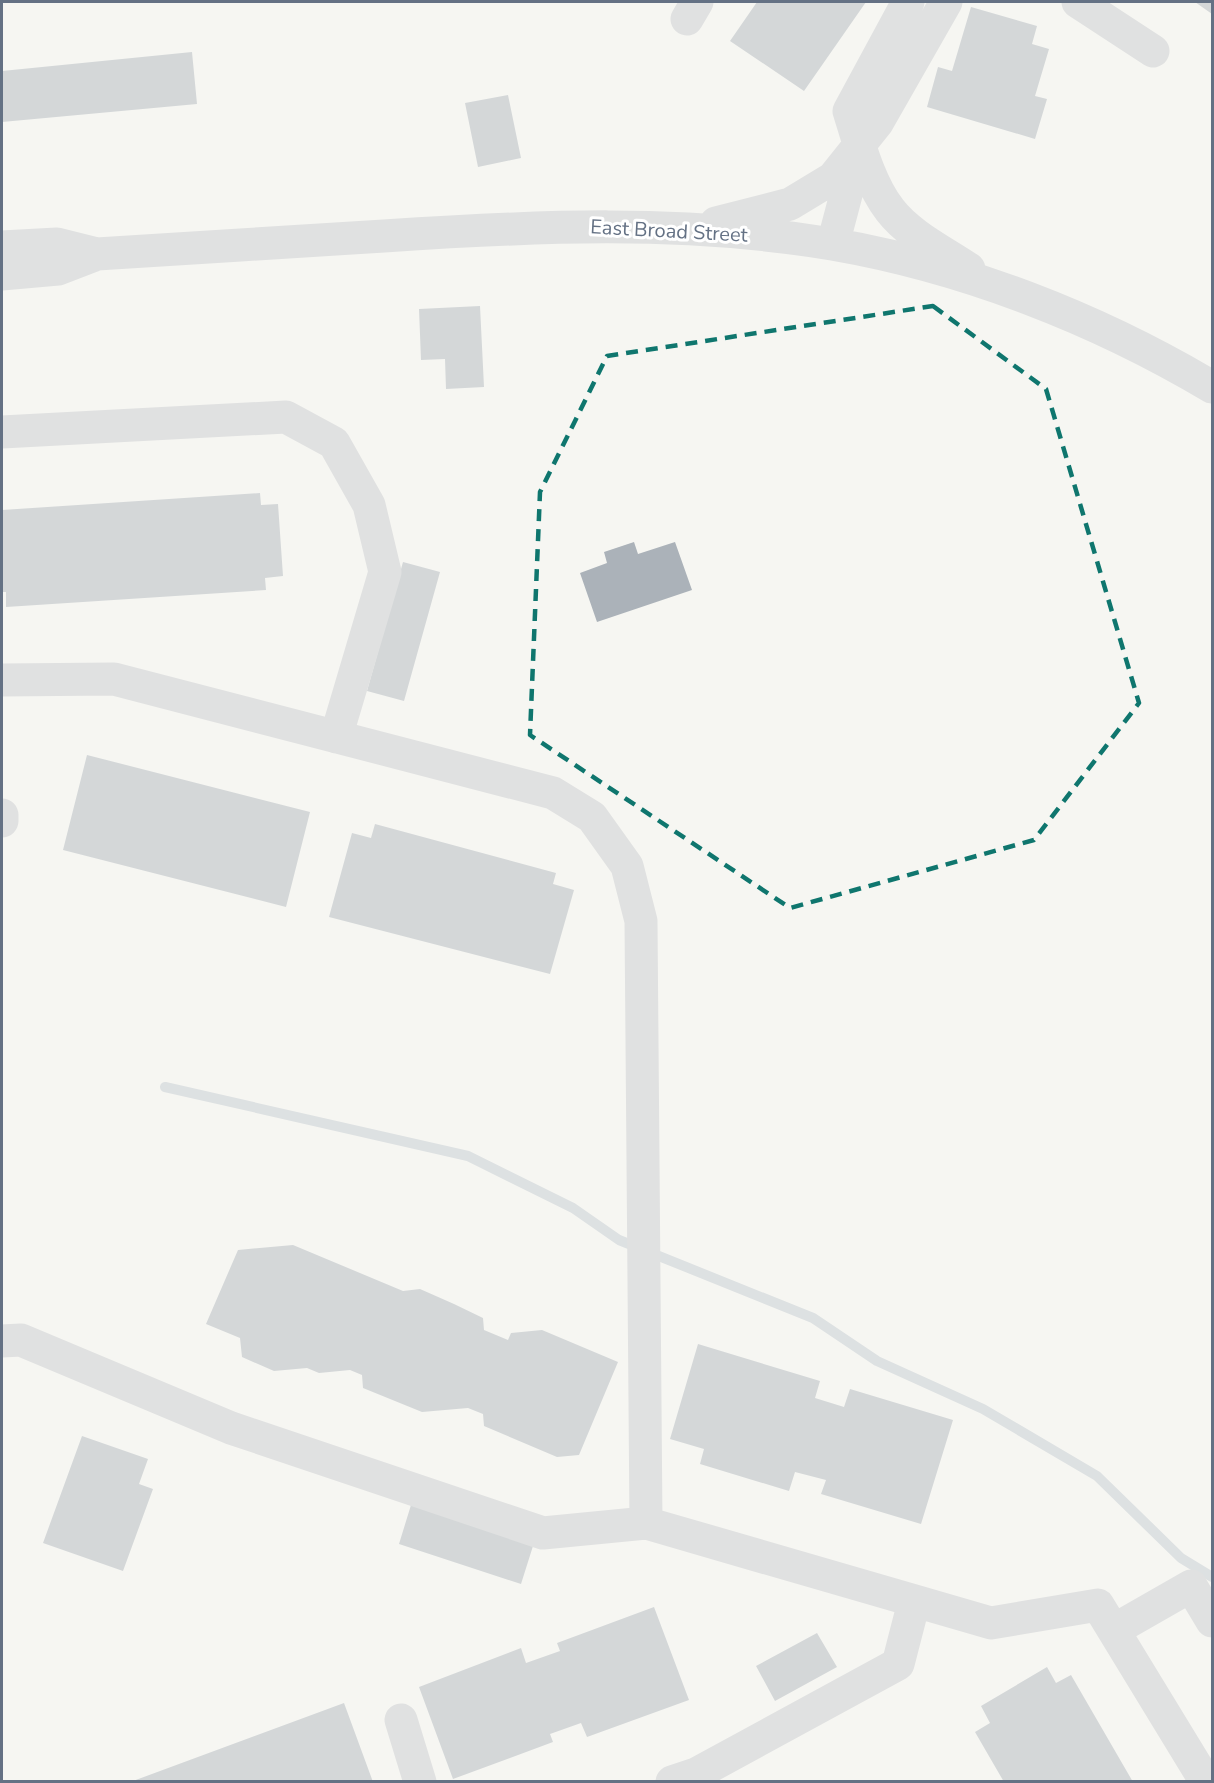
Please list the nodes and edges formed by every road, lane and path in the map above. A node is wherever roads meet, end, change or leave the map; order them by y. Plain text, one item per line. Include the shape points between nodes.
1 (908, 2) edge
2 (946, 2) edge
3 (1078, 2) edge
4 (1153, 51) dead end
5 (859, 143) junction
6 (691, 229) junction
7 (833, 244) junction
8 (2, 247) edge
9 (97, 254) junction
10 (2, 274) edge
11 (991, 284) junction
12 (1212, 387) edge
13 (2, 432) edge
14 (2, 680) edge
15 (336, 737) junction
16 (2, 816) edge
17 (2, 821) edge
18 (2, 1341) edge
19 (646, 1523) junction
20 (914, 1602) junction
21 (1212, 1621) edge
22 (1114, 1630) junction
23 (401, 1720) dead end
24 (420, 1782) edge
25 (672, 1782) edge
26 (1206, 1782) edge

1 - 5 street via 849,111
2 - 5 street via 877,123
3 - 4 street
5 - 6 street via 833,178 790,204
5 - 7 street
5 - 11 street via 890,210 908,227
6 - 7 street, East Broad Street
6 - 9 street, East Broad Street via 539,226
7 - 11 street, East Broad Street
8 - 9 street, East Broad Street via 57,244
9 - 10 street, East Broad Street via 58,270
11 - 12 street, East Broad Street via 1108,331
13 - 15 street via 286,417 334,443 369,505 385,572
14 - 15 street via 114,679
15 - 19 street via 553,793 591,817 627,866 641,921
16 - 17 street
18 - 19 street via 21,1340 231,1428 543,1533
19 - 20 street
20 - 22 street via 991,1623 1098,1605
20 - 25 street via 898,1664 696,1774
21 - 22 street via 1191,1586
22 - 26 street
23 - 24 street

